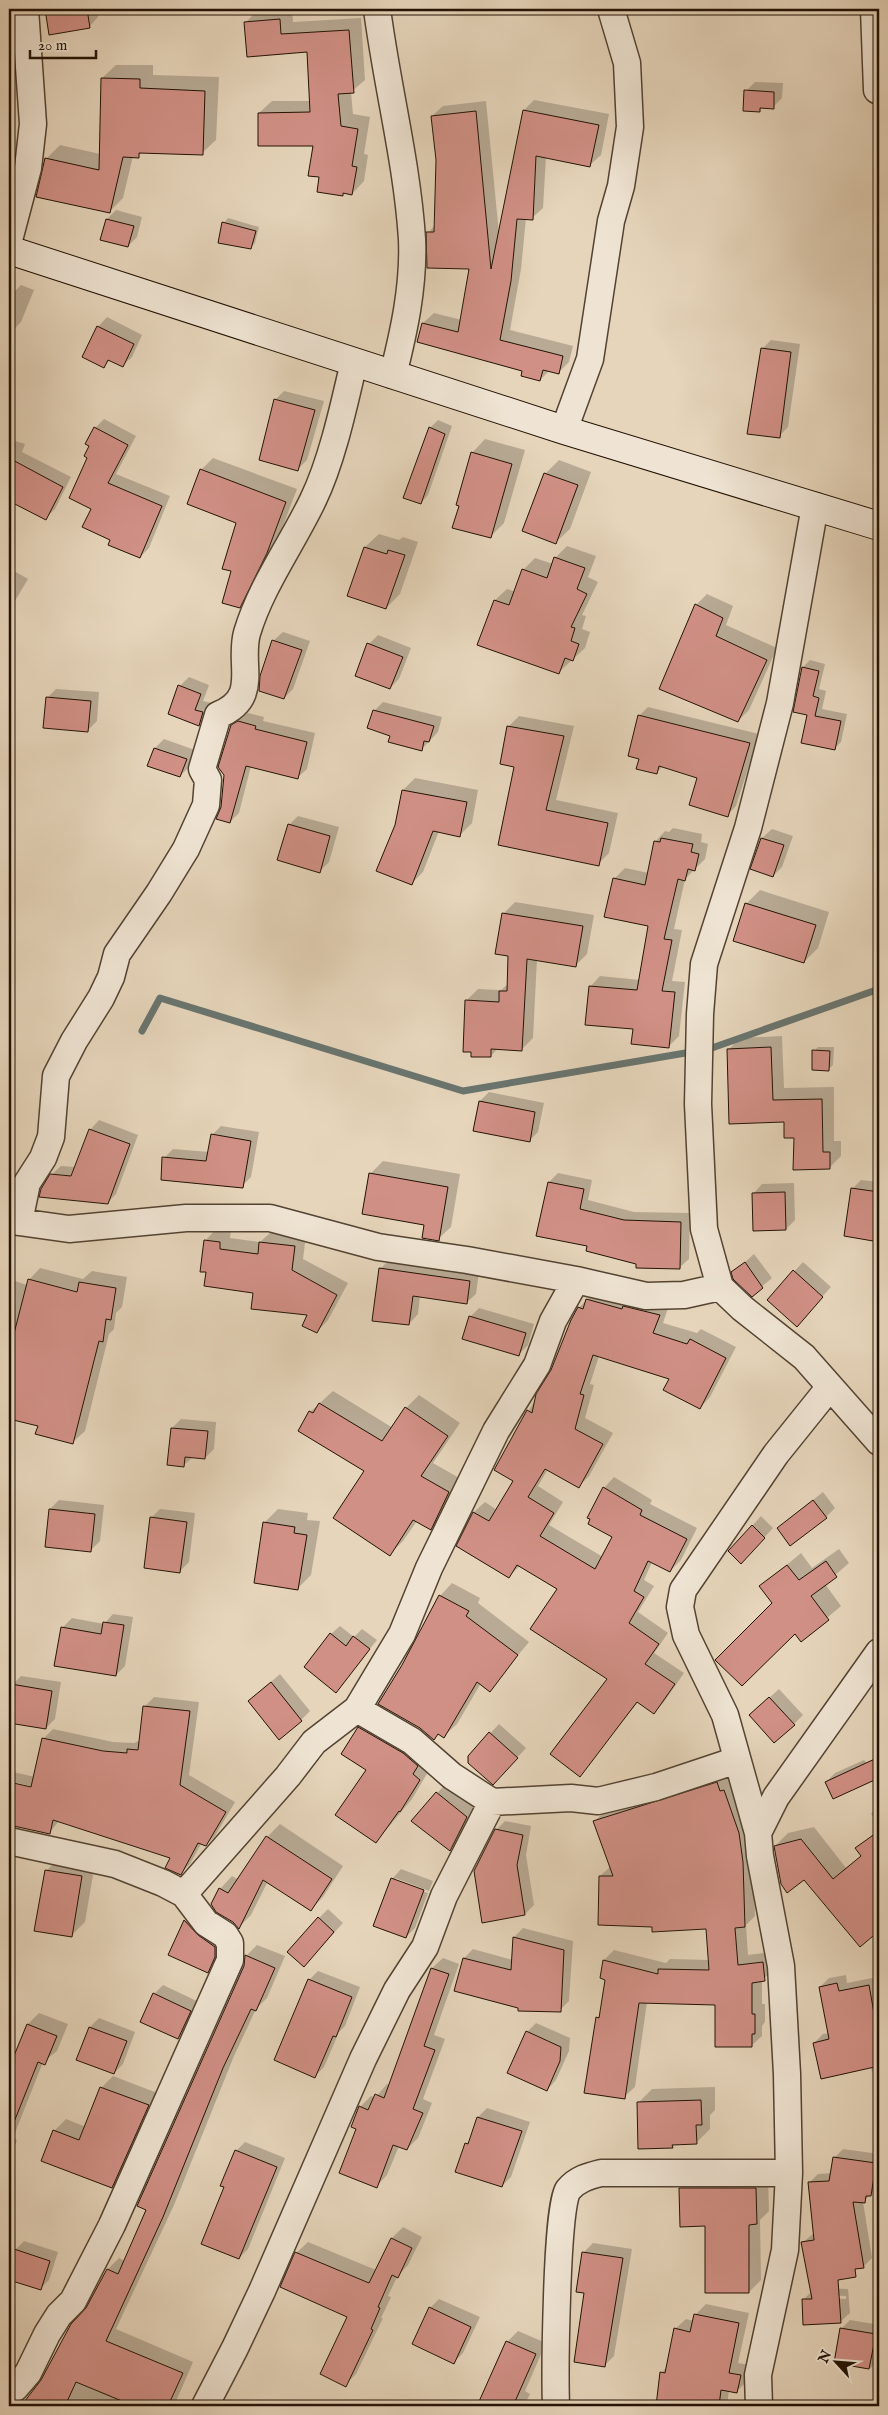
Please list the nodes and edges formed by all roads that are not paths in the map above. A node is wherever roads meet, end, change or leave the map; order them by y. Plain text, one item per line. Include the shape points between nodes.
1 (25, 9) edge
2 (377, 9) edge
3 (611, 9) edge
4 (874, 9) edge
5 (876, 90) dead end
6 (9, 240) edge
7 (9, 250) edge
8 (354, 362) junction
9 (393, 375) junction
10 (564, 430) junction
11 (815, 506) junction
12 (879, 526) edge
13 (14, 1219) edge
14 (576, 1280) junction
15 (720, 1288) junction
16 (829, 1388) junction
17 (879, 1442) edge
18 (879, 1652) edge
19 (357, 1709) junction
20 (737, 1760) junction
21 (492, 1802) junction
22 (758, 1833) junction
23 (9, 1841) edge
24 (184, 1894) junction
25 (789, 2173) junction
26 (9, 2390) edge
27 (205, 2406) edge
28 (556, 2406) edge
29 (759, 2406) edge

1 - 6 street via 33,124 28,168
2 - 9 street via 412,241 408,313
3 - 10 street via 627,63 630,127 621,186 611,221 590,358
4 - 5 street
7 - 8 main road
8 - 9 main road
8 - 13 street via 337,430 314,498 247,634 246,681 240,699 230,710 218,715 202,769 208,780 206,805 186,849 160,893 117,954 101,998 56,1076 50,1136
9 - 10 main road
10 - 11 main road
11 - 12 main road
11 - 15 street via 780,703 748,828 704,964 698,1104 704,1229
13 - 14 street via 69,1229 186,1218 270,1218 378,1247
14 - 15 street via 646,1296 684,1295
14 - 19 street via 553,1321 537,1364 492,1439 429,1568 402,1634
15 - 16 street via 804,1357
16 - 17 street
16 - 20 street via 776,1454 683,1590 680,1607 686,1635 725,1715
18 - 22 street via 776,1797
19 - 21 street via 412,1740 452,1776
19 - 24 street via 314,1742
20 - 21 street via 656,1787 598,1801 571,1798
20 - 22 street
21 - 27 street via 444,1896 425,1947 397,1990 368,2051 236,2348
22 - 25 street via 781,1966
23 - 24 street via 115,1864
24 - 26 street via 206,1923 225,1935 230,1943 230,1960 112,2226 72,2301 47,2334 28,2374
25 - 28 street via 601,2173 583,2178 567,2191 562,2217 554,2357
25 - 29 street via 785,2250 758,2375

